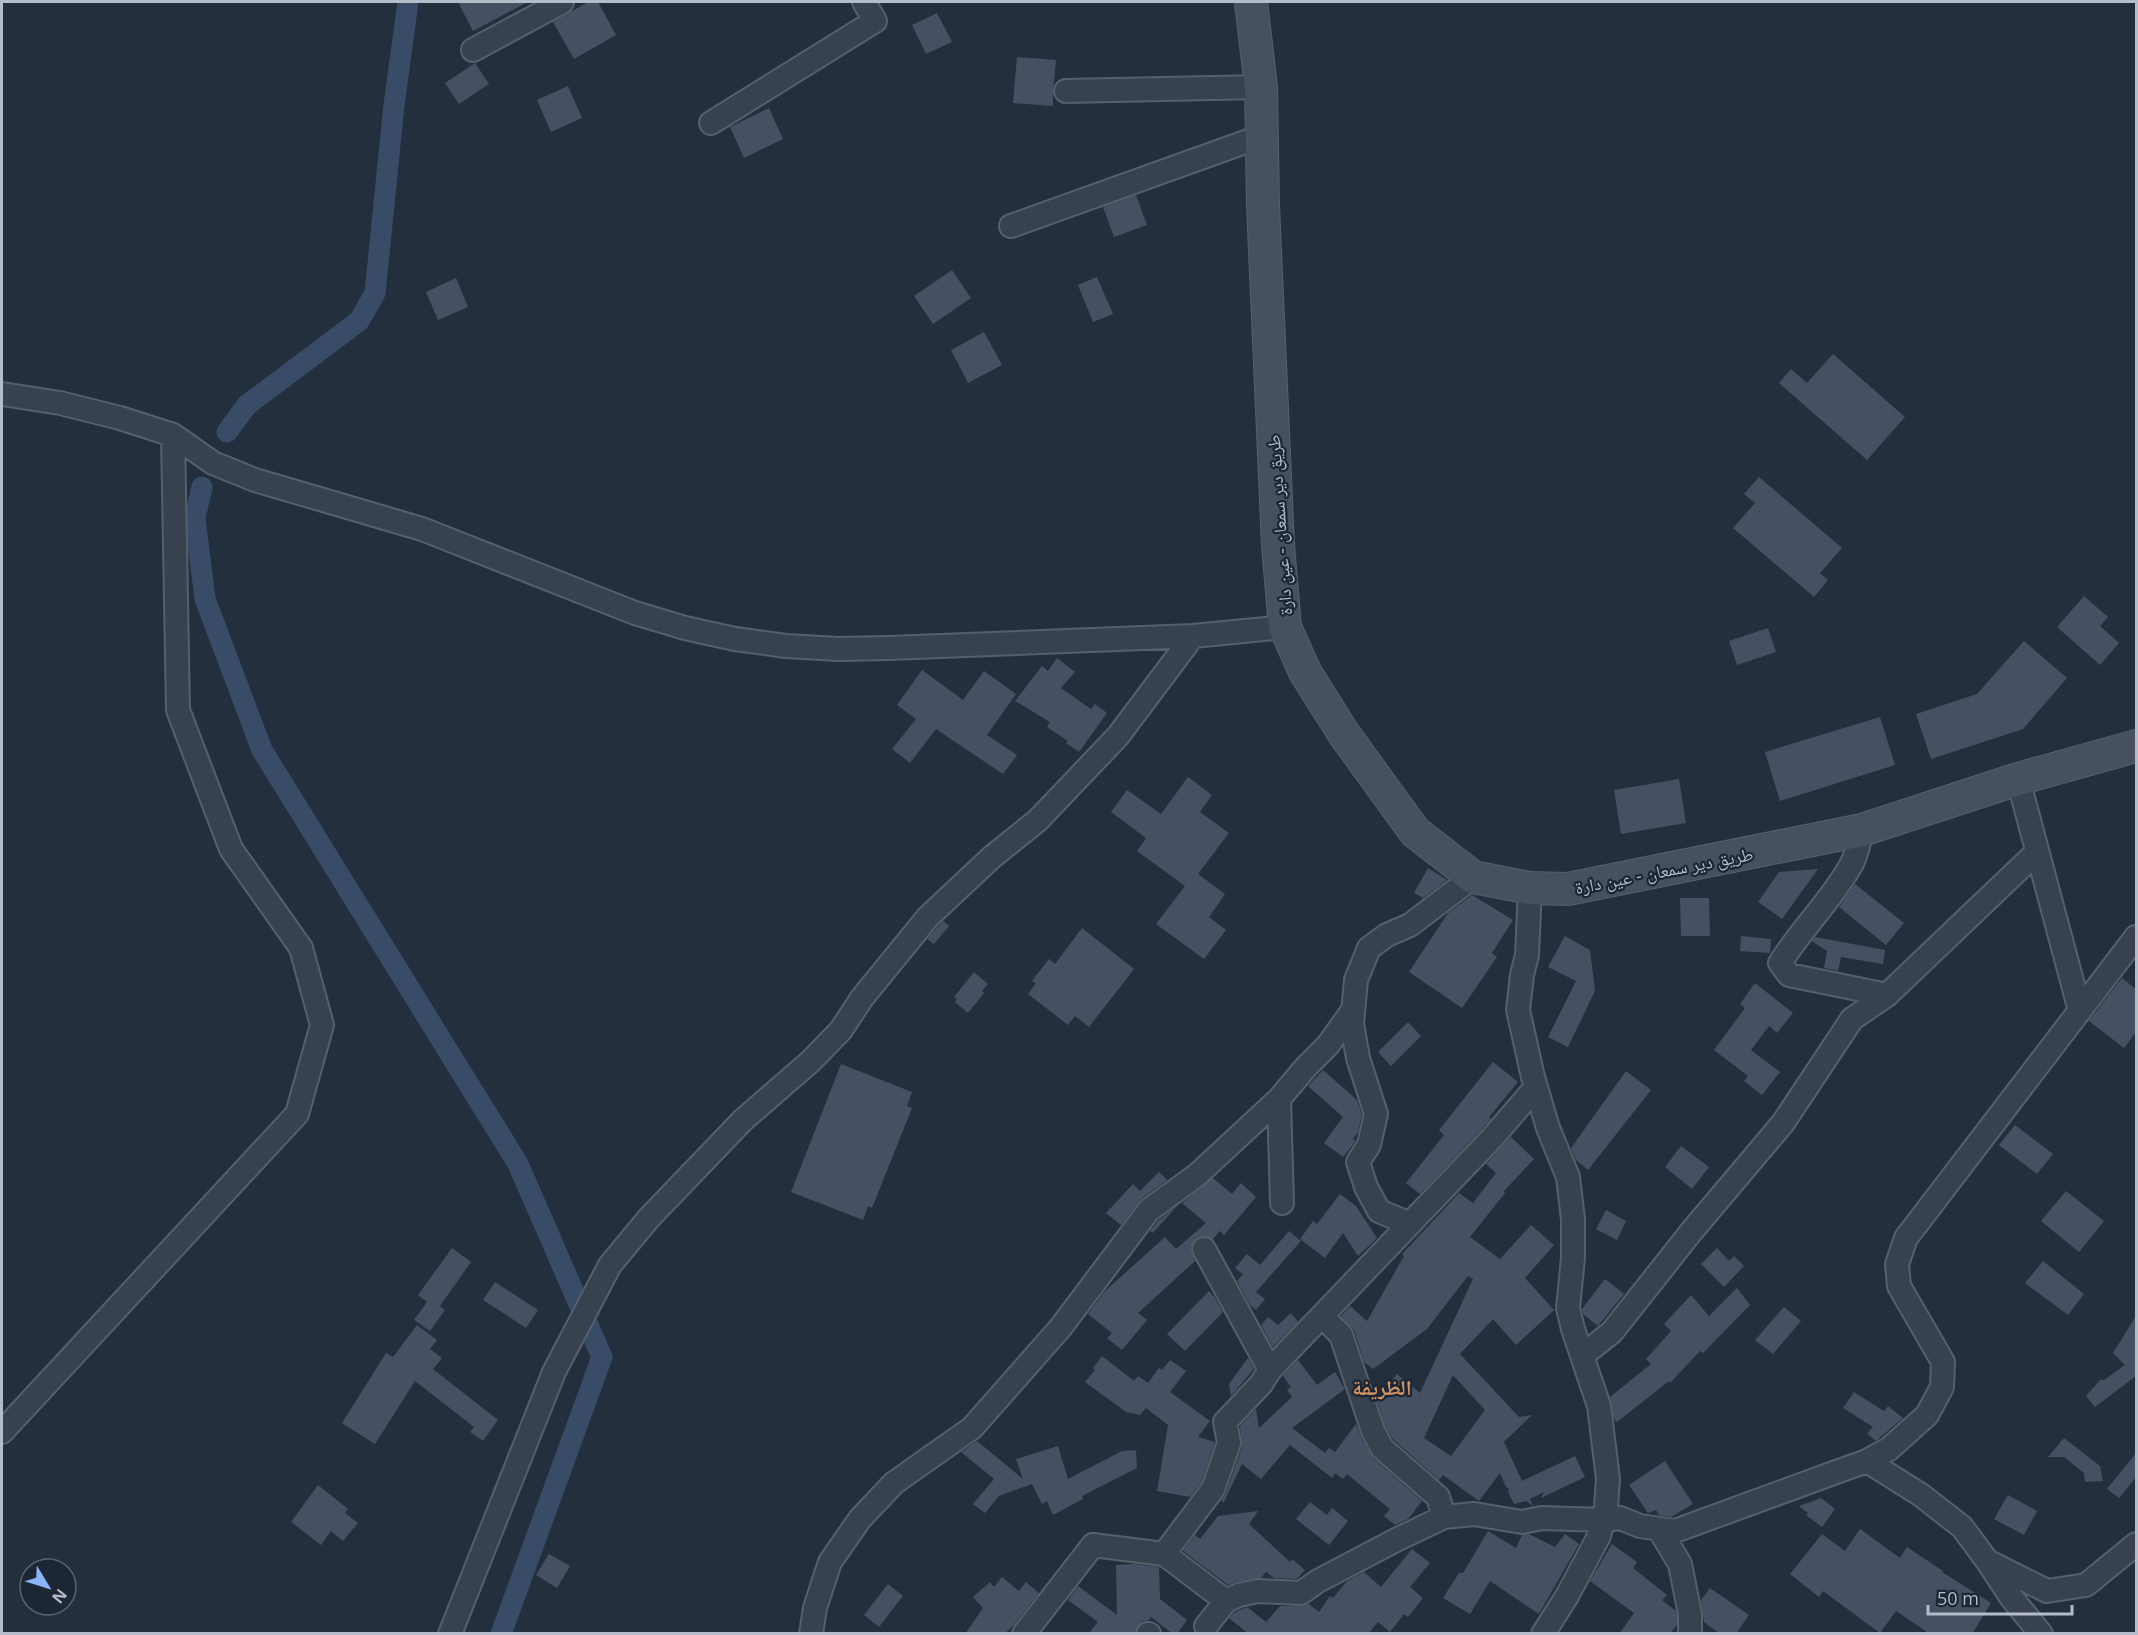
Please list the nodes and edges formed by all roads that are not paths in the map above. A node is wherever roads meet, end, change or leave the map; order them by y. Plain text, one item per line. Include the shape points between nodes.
1 (562, 2) edge
2 (864, 2) edge
3 (1251, 2) edge
4 (473, 50) dead end
5 (1261, 87) junction
6 (1066, 91) dead end
7 (711, 123) dead end
8 (1262, 136) junction
9 (1011, 226) dead end
10 (2, 394) edge
11 (173, 435) junction
12 (1285, 627) junction
13 (1193, 636) junction
14 (2136, 746) edge
15 (2018, 779) junction
16 (1862, 830) junction
17 (2037, 853) junction
18 (1473, 877) junction
19 (1530, 888) junction
20 (2136, 937) edge
21 (1887, 995) junction
22 (1353, 1010) junction
23 (2080, 1011) junction
24 (1536, 1087) junction
25 (1279, 1099) junction
26 (1282, 1203) dead end
27 (1410, 1224) junction
28 (1204, 1250) dead end
29 (1323, 1317) junction
30 (1583, 1355) junction
31 (1270, 1370) junction
32 (2, 1432) edge
33 (1867, 1461) junction
34 (1444, 1517) junction
35 (1603, 1520) junction
36 (1659, 1529) junction
37 (2136, 1544) edge
38 (1164, 1554) junction
39 (1988, 1562) junction
40 (1226, 1601) junction
41 (1204, 1631) edge
42 (450, 1634) edge
43 (811, 1634) edge
44 (1024, 1634) edge
45 (1543, 1634) edge
46 (1690, 1634) edge
47 (2041, 1634) edge

1 - 4 street
2 - 7 street via 875,21
3 - 5 main road, طريق دير سمعان - عين دارة
5 - 6 street
5 - 8 main road, طريق دير سمعان - عين دارة
8 - 9 street
8 - 12 main road, طريق دير سمعان - عين دارة
10 - 11 street via 60,403
11 - 13 street via 213,463 255,480 422,529 635,613 735,639 838,649
11 - 32 street via 178,710 231,849 301,948 322,1025 297,1114
12 - 13 street
12 - 18 main road, طريق دير سمعان - عين دارة via 1305,672 1344,734 1415,831
13 - 42 street via 1118,736 1038,820 928,917 841,1030 743,1120 649,1218 610,1265 554,1372
14 - 15 main road, طريق دير سمعان - عين دارة
15 - 16 main road, طريق دير سمعان - عين دارة
15 - 17 street
16 - 19 main road, طريق دير سمعان - عين دارة via 1568,889
16 - 21 street via 1852,864 1780,963 1789,975
17 - 21 street
17 - 23 street
18 - 19 main road, طريق دير سمعان - عين دارة
18 - 22 street via 1410,926 1369,948 1356,980
19 - 24 street via 1527,955 1518,1010
20 - 23 street
21 - 30 street via 1852,1019 1783,1123 1612,1332
22 - 25 street via 1328,1045
22 - 27 street via 1358,1058 1376,1114 1369,1145 1358,1162 1379,1210
23 - 33 street via 1906,1238 1897,1264 1899,1286 1943,1362 1942,1387 1927,1415 1889,1449
24 - 27 street
24 - 30 street via 1568,1177 1573,1258 1568,1308
25 - 26 street
25 - 43 street via 1197,1175 1149,1210 1061,1327 972,1428 894,1483 860,1519 830,1562
27 - 29 street
28 - 31 street
29 - 31 street
29 - 34 street via 1341,1335 1382,1448 1438,1497
30 - 35 street via 1599,1406 1608,1479
31 - 38 street via 1225,1422 1229,1443 1213,1489
33 - 36 street via 1675,1531
33 - 39 street via 1962,1527
34 - 35 street via 1474,1514 1522,1522 1542,1518
34 - 40 street via 1301,1593 1258,1591
35 - 36 street via 1620,1518
35 - 45 street via 1587,1562
36 - 46 street via 1680,1564
37 - 39 street via 2086,1586 2047,1590
38 - 40 street
38 - 44 street via 1093,1545
39 - 47 street
40 - 41 street

